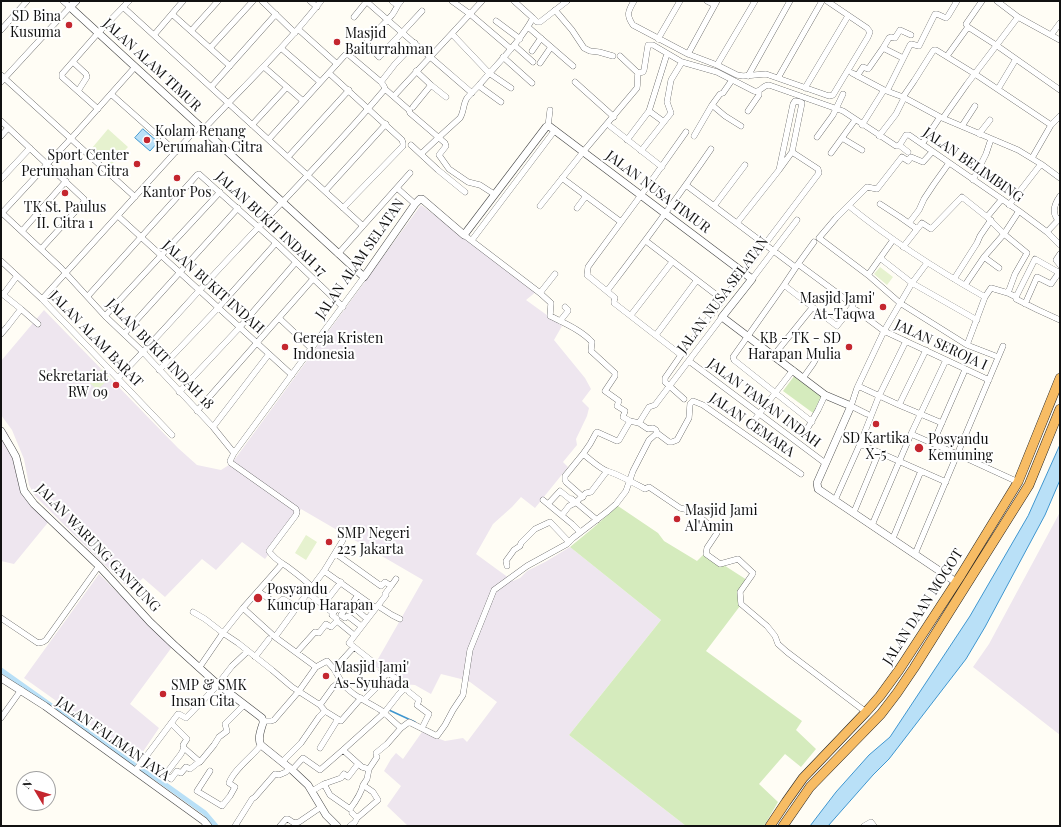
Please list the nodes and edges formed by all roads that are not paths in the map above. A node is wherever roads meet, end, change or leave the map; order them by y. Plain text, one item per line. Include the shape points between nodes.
1 (27, 1) edge
2 (63, 1) edge
3 (76, 1) edge
4 (129, 1) edge
5 (183, 1) edge
6 (253, 1) edge
7 (262, 1) edge
8 (310, 1) edge
9 (321, 1) edge
10 (367, 1) edge
11 (392, 1) edge
12 (452, 1) edge
13 (482, 1) edge
14 (514, 1) edge
15 (567, 1) edge
16 (634, 1) edge
17 (680, 1) edge
18 (707, 1) edge
19 (754, 1) edge
20 (790, 1) edge
21 (822, 1) edge
22 (826, 1) edge
23 (957, 1) edge
24 (982, 1) edge
25 (997, 1) edge
26 (214, 2) edge
27 (399, 3) edge
28 (716, 3) edge
29 (70, 7) junction
30 (123, 7) junction
31 (317, 7) junction
32 (555, 10) junction
33 (422, 11) dead end
34 (172, 14) junction
35 (276, 14) junction
36 (470, 14) junction
37 (848, 16) junction
38 (354, 17) dead end
39 (1018, 17) junction
40 (533, 18) junction
41 (388, 20) junction
42 (496, 21) dead end
43 (1060, 23) edge
44 (528, 27) junction
45 (968, 27) junction
46 (1, 30) edge
47 (191, 31) junction
48 (297, 31) junction
49 (402, 32) junction
50 (98, 33) junction
51 (452, 34) junction
52 (154, 35) junction
53 (911, 35) dead end
54 (1051, 35) junction
55 (541, 38) junction
56 (520, 39) junction
57 (658, 39) junction
58 (1060, 40) edge
59 (414, 43) junction
60 (996, 45) junction
61 (512, 47) junction
62 (551, 47) junction
63 (210, 48) junction
64 (281, 48) junction
65 (883, 48) junction
66 (532, 51) dead end
67 (688, 54) junction
68 (613, 56) dead end
69 (620, 56) dead end
70 (947, 56) junction
71 (430, 57) junction
72 (503, 57) junction
73 (666, 57) dead end
74 (903, 58) junction
75 (1016, 59) junction
76 (73, 62) junction
77 (533, 62) dead end
78 (682, 62) junction
79 (540, 63) dead end
80 (338, 64) junction
81 (230, 66) junction
82 (264, 66) junction
83 (573, 66) dead end
84 (717, 66) junction
85 (135, 67) junction
86 (416, 71) junction
87 (329, 73) junction
88 (489, 73) junction
89 (638, 73) junction
90 (975, 74) junction
91 (748, 76) junction
92 (2, 78) edge
93 (778, 78) junction
94 (732, 80) junction
95 (320, 82) junction
96 (381, 82) junction
97 (575, 82) dead end
98 (532, 83) dead end
99 (431, 85) junction
100 (479, 86) junction
101 (211, 87) junction
102 (287, 87) junction
103 (385, 88) junction
104 (511, 88) dead end
105 (805, 88) junction
106 (998, 88) junction
107 (78, 90) junction
108 (349, 90) junction
109 (885, 90) junction
110 (1060, 90) edge
111 (759, 91) junction
112 (472, 93) junction
113 (111, 94) junction
114 (843, 94) dead end
115 (394, 96) junction
116 (446, 97) dead end
117 (904, 98) junction
118 (303, 101) junction
119 (501, 102) dead end
120 (229, 103) junction
121 (712, 105) junction
122 (975, 106) dead end
123 (369, 108) junction
124 (98, 109) junction
125 (411, 109) junction
126 (836, 109) junction
127 (550, 110) dead end
128 (649, 111) junction
129 (748, 111) dead end
130 (1060, 116) edge
131 (614, 117) junction
132 (942, 117) junction
133 (855, 120) junction
134 (990, 120) dead end
135 (1, 121) edge
136 (664, 122) junction
137 (386, 124) junction
138 (252, 125) junction
139 (862, 125) junction
140 (1051, 125) junction
141 (548, 126) junction
142 (610, 126) dead end
143 (741, 126) dead end
144 (962, 126) junction
145 (8, 128) junction
146 (201, 128) junction
147 (555, 130) junction
148 (686, 132) dead end
149 (979, 134) junction
150 (157, 135) dead end
151 (1, 136) edge
152 (694, 136) dead end
153 (878, 136) junction
154 (817, 137) dead end
155 (438, 138) junction
156 (842, 138) junction
157 (70, 139) junction
158 (991, 139) junction
159 (163, 140) dead end
160 (269, 140) junction
161 (627, 140) junction
162 (922, 144) junction
163 (899, 145) junction
164 (411, 146) dead end
165 (30, 148) junction
166 (711, 149) dead end
167 (862, 150) dead end
168 (176, 152) junction
169 (583, 152) junction
170 (641, 152) junction
171 (792, 152) junction
172 (908, 152) dead end
173 (932, 152) junction
174 (831, 153) dead end
175 (421, 154) junction
176 (288, 157) junction
177 (1032, 158) junction
178 (520, 162) junction
179 (949, 163) junction
180 (47, 164) junction
181 (1041, 164) junction
182 (746, 165) dead end
183 (526, 167) junction
184 (662, 167) junction
185 (779, 170) junction
186 (410, 173) dead end
187 (308, 175) junction
188 (562, 178) junction
189 (1060, 178) edge
190 (1, 179) edge
191 (973, 180) junction
192 (66, 181) junction
193 (686, 185) junction
194 (397, 188) junction
195 (325, 191) junction
196 (220, 192) junction
197 (465, 192) dead end
198 (494, 194) junction
199 (641, 195) junction
200 (586, 196) junction
201 (1060, 196) edge
202 (135, 197) junction
203 (1002, 199) junction
204 (282, 202) junction
205 (415, 204) junction
206 (880, 204) dead end
207 (1009, 205) junction
208 (540, 206) dead end
209 (714, 206) junction
210 (849, 206) junction
211 (238, 208) junction
212 (344, 208) junction
213 (577, 208) dead end
214 (1019, 211) junction
215 (1, 213) edge
216 (666, 214) junction
217 (118, 216) junction
218 (989, 219) junction
219 (1059, 219) edge
220 (797, 220) dead end
221 (621, 222) junction
222 (909, 223) junction
223 (737, 224) junction
224 (363, 226) junction
225 (258, 227) junction
226 (917, 229) junction
227 (22, 230) junction
228 (1047, 232) junction
229 (1004, 234) junction
230 (464, 235) junction
231 (140, 237) junction
232 (472, 240) junction
233 (893, 240) junction
234 (646, 241) junction
235 (814, 242) dead end
236 (276, 243) junction
237 (765, 244) junction
238 (1060, 245) edge
239 (903, 247) junction
240 (41, 249) junction
241 (773, 250) junction
242 (338, 254) junction
243 (1060, 254) edge
244 (161, 256) junction
245 (984, 257) junction
246 (880, 258) junction
247 (1, 261) edge
248 (296, 262) junction
249 (672, 262) junction
250 (927, 263) junction
251 (1060, 265) edge
252 (796, 266) junction
253 (999, 268) dead end
254 (1059, 271) edge
255 (744, 272) junction
256 (66, 273) junction
257 (180, 273) junction
258 (555, 274) dead end
259 (868, 274) junction
260 (17, 276) junction
261 (364, 277) junction
262 (313, 279) junction
263 (752, 279) junction
264 (954, 279) junction
265 (697, 280) junction
266 (912, 283) junction
267 (784, 285) junction
268 (964, 285) junction
269 (199, 290) junction
270 (608, 291) junction
271 (540, 293) junction
272 (1008, 293) junction
273 (2, 294) edge
274 (88, 296) junction
275 (985, 297) junction
276 (1016, 297) junction
277 (42, 299) junction
278 (723, 300) junction
279 (900, 303) junction
280 (1024, 304) junction
281 (343, 307) junction
282 (565, 307) dead end
283 (218, 308) junction
284 (812, 308) junction
285 (854, 308) junction
286 (21, 309) junction
287 (105, 316) junction
288 (631, 316) junction
289 (722, 317) junction
290 (279, 318) junction
291 (977, 320) junction
292 (1060, 320) edge
293 (560, 321) junction
294 (38, 324) dead end
295 (240, 327) junction
296 (884, 331) junction
297 (1, 334) edge
298 (124, 334) junction
299 (656, 335) junction
300 (748, 337) junction
301 (906, 341) junction
302 (257, 343) junction
303 (967, 344) junction
304 (1003, 346) dead end
305 (312, 349) junction
306 (926, 350) junction
307 (143, 352) junction
308 (269, 354) junction
309 (682, 355) junction
310 (774, 355) junction
311 (817, 357) dead end
312 (998, 357) junction
313 (946, 360) junction
314 (689, 361) junction
315 (159, 370) junction
316 (793, 370) junction
317 (965, 370) junction
318 (292, 375) junction
319 (118, 378) junction
320 (803, 378) junction
321 (1060, 378) edge
322 (989, 380) junction
323 (670, 386) junction
324 (858, 386) junction
325 (179, 392) junction
326 (776, 393) junction
327 (825, 395) junction
328 (880, 396) junction
329 (684, 399) dead end
330 (900, 405) junction
331 (851, 406) junction
332 (1060, 409) edge
333 (197, 411) junction
334 (759, 414) junction
335 (867, 414) dead end
336 (921, 414) junction
337 (630, 421) junction
338 (812, 422) junction
339 (639, 423) junction
340 (942, 423) junction
341 (213, 427) junction
342 (749, 427) dead end
343 (1, 431) edge
344 (806, 431) dead end
345 (657, 433) junction
346 (911, 434) junction
347 (172, 435) dead end
348 (933, 443) junction
349 (860, 444) junction
350 (879, 452) junction
351 (234, 453) junction
352 (583, 454) junction
353 (957, 454) junction
354 (900, 461) junction
355 (825, 463) junction
356 (607, 471) junction
357 (921, 471) junction
358 (801, 474) dead end
359 (629, 480) junction
360 (946, 482) junction
361 (1018, 482) junction
362 (582, 497) junction
363 (543, 500) dead end
364 (835, 500) junction
365 (576, 502) junction
366 (548, 504) junction
367 (854, 512) junction
368 (562, 515) junction
369 (597, 520) junction
370 (872, 525) junction
371 (580, 532) junction
372 (892, 538) junction
373 (343, 540) dead end
374 (569, 542) junction
375 (334, 553) junction
376 (915, 554) junction
377 (282, 564) junction
378 (99, 566) junction
379 (507, 566) dead end
380 (324, 571) junction
381 (396, 579) dead end
382 (341, 582) junction
383 (956, 582) junction
384 (391, 586) junction
385 (312, 587) junction
386 (258, 591) junction
387 (308, 593) junction
388 (358, 595) junction
389 (323, 604) junction
390 (297, 607) junction
391 (377, 607) junction
392 (243, 608) junction
393 (193, 612) dead end
394 (333, 613) junction
395 (1, 618) edge
396 (367, 619) junction
397 (400, 619) dead end
398 (337, 621) junction
399 (361, 626) junction
400 (223, 633) junction
401 (354, 635) junction
402 (275, 637) junction
403 (269, 639) dead end
404 (354, 647) junction
405 (248, 651) junction
406 (297, 652) junction
407 (255, 657) junction
408 (372, 662) dead end
409 (318, 666) junction
410 (199, 668) junction
411 (334, 669) junction
412 (381, 669) dead end
413 (387, 673) junction
414 (1, 678) edge
415 (341, 681) junction
416 (218, 684) junction
417 (406, 687) junction
418 (20, 690) junction
419 (299, 691) junction
420 (363, 699) junction
421 (244, 705) junction
422 (320, 705) junction
423 (325, 711) junction
424 (385, 711) junction
425 (866, 712) junction
426 (1, 718) edge
427 (338, 719) junction
428 (263, 721) junction
429 (171, 723) junction
430 (422, 727) junction
431 (401, 728) junction
432 (847, 732) junction
433 (855, 741) junction
434 (262, 745) junction
435 (832, 746) junction
436 (184, 748) junction
437 (320, 748) dead end
438 (343, 750) junction
439 (840, 756) junction
440 (200, 762) junction
441 (282, 762) junction
442 (358, 764) junction
443 (136, 768) junction
444 (291, 769) junction
445 (369, 769) junction
446 (210, 771) dead end
447 (324, 784) junction
448 (363, 785) junction
449 (312, 791) junction
450 (321, 807) junction
451 (352, 813) dead end
452 (357, 818) junction
453 (208, 826) edge
454 (235, 826) edge
455 (280, 826) edge
456 (337, 826) edge
457 (350, 826) edge
458 (770, 826) edge
459 (783, 826) edge
460 (864, 826) edge
461 (874, 826) edge

1 - 46 street
2 - 29 street, JALAN ALAM TIMUR
3 - 29 street
4 - 30 street
5 - 34 street
6 - 63 street
7 - 35 street
8 - 31 street
9 - 31 street
10 - 38 street
10 - 41 street
11 - 27 street
12 - 36 street
13 - 36 street
14 - 40 street
15 - 32 street
16 - 57 street via 629,9 628,18 633,25
17 - 57 street
18 - 28 street
19 - 84 street
20 - 91 street
21 - 93 street
22 - 37 street
23 - 74 street via 946,18 935,14 919,46 911,44
24 - 45 street via 966,24
25 - 39 street
26 - 47 street
27 - 41 street
28 - 67 street
29 - 50 street, JALAN ALAM TIMUR
29 - 92 street
30 - 50 street
30 - 52 street
31 - 48 street
32 - 40 street via 540,22
32 - 68 street via 584,48
33 - 49 street
34 - 47 street
34 - 52 street
35 - 48 street
35 - 81 street
36 - 51 street
36 - 61 street
37 - 105 street
37 - 105 street via 867,28 870,32 868,37 833,95
39 - 54 street
39 - 60 street
40 - 44 street
41 - 49 street
41 - 49 street via 367,42 379,56
42 - 56 street
43 - 54 street
44 - 55 street
44 - 56 street
45 - 60 street
45 - 70 street
47 - 63 street
48 - 64 street
48 - 80 street
49 - 59 street
50 - 76 street
50 - 85 street, JALAN ALAM TIMUR
51 - 71 street
51 - 88 street
52 - 101 street
53 - 65 street via 900,30 895,38 889,38
54 - 58 street
55 - 62 street
55 - 66 street
56 - 61 street
57 - 67 street
59 - 71 street
59 - 96 street
60 - 75 street
60 - 90 street
61 - 72 street
61 - 77 street
62 - 79 street
62 - 83 street
63 - 81 street
64 - 82 street
64 - 95 street
65 - 74 street
65 - 109 street via 868,69 863,67 855,74
67 - 84 street
69 - 89 street
70 - 90 street
70 - 117 street via 934,50
71 - 86 street
71 - 112 street
72 - 88 street
72 - 98 street
73 - 128 street
74 - 109 street
75 - 106 street
75 - 110 street
76 - 107 street via 88,77
76 - 107 street via 62,77
78 - 89 street via 653,45 648,45 644,70
78 - 94 street via 717,72
78 - 136 street via 671,80 667,102 671,113
80 - 87 street
80 - 96 street via 345,55 349,55
81 - 101 street
82 - 102 street
82 - 120 street
84 - 91 street via 736,75
85 - 113 street
85 - 146 street, JALAN ALAM TIMUR
86 - 99 street
86 - 115 street
87 - 95 street
87 - 108 street
88 - 100 street
88 - 104 street
89 - 131 street via 637,88
90 - 106 street
90 - 132 street
91 - 93 street via 766,74
92 - 157 street
93 - 105 street
94 - 111 street
94 - 121 street
95 - 118 street
96 - 103 street
97 - 131 street
99 - 116 street
99 - 125 street
100 - 112 street
100 - 119 street
101 - 120 street
102 - 118 street
102 - 138 street
103 - 115 street
103 - 123 street
106 - 140 street
107 - 124 street
108 - 123 street
108 - 176 street
109 - 117 street
109 - 139 street
111 - 126 street via 769,85
111 - 129 street via 760,95
112 - 155 street via 466,98 460,118
113 - 124 street
113 - 150 street
114 - 126 street
115 - 125 street
117 - 132 street
117 - 153 street via 896,114
118 - 160 street
120 - 138 street
120 - 146 street
121 - 143 street
121 - 152 street
122 - 144 street
123 - 137 street
123 - 187 street
124 - 157 street
125 - 155 street via 410,113
126 - 133 street
126 - 154 street
127 - 141 street
128 - 136 street
128 - 161 street
130 - 140 street
131 - 169 street
132 - 144 street
132 - 162 street
133 - 139 street
133 - 156 street
134 - 149 street
135 - 145 street
136 - 170 street
137 - 195 street
137 - 212 street via 402,140 403,146
138 - 160 street
139 - 153 street
140 - 177 street
141 - 147 street, JALAN NUSA TIMUR
141 - 178 street
142 - 161 street
144 - 149 street
145 - 151 street
145 - 165 street
146 - 168 street
146 - 204 street, JALAN ALAM TIMUR
147 - 169 street, JALAN NUSA TIMUR
147 - 183 street
148 - 184 street
149 - 158 street
153 - 163 street via 896,146
155 - 175 street
155 - 198 street via 445,143 446,146 439,155 449,169 468,182 480,185
156 - 167 street
156 - 174 street
157 - 180 street
157 - 202 street
158 - 177 street
158 - 191 street
159 - 168 street
160 - 176 street
161 - 170 street
162 - 163 street, JALAN BELIMBING via 908,135
162 - 173 street, JALAN BELIMBING
163 - 172 street
164 - 175 street
165 - 180 street
165 - 190 street
166 - 193 street
168 - 202 street
169 - 188 street
169 - 199 street, JALAN NUSA TIMUR
170 - 184 street
171 - 185 street
171 - 185 street via 802,103 795,101
171 - 237 street via 818,169 819,173
173 - 179 street, JALAN BELIMBING
173 - 210 street via 923,162 911,157 908,161 902,157 877,189 867,187
175 - 197 street
176 - 187 street
177 - 181 street
178 - 183 street
178 - 198 street
179 - 191 street, JALAN BELIMBING
179 - 222 street
180 - 192 street
180 - 215 street
181 - 189 street
181 - 207 street
182 - 209 street
183 - 232 street
184 - 199 street
185 - 223 street
186 - 194 street
187 - 195 street
187 - 204 street
188 - 200 street
188 - 208 street
191 - 203 street, JALAN BELIMBING
192 - 227 street
192 - 240 street via 84,202
193 - 209 street, JALAN SEROJA I
193 - 216 street
194 - 205 street
194 - 224 street
195 - 212 street
196 - 211 street, JALAN BUKIT INDAH 17
196 - 231 street, JALAN BUKIT INDAH 17 via 197,174
196 - 244 street
198 - 230 street
199 - 216 street, JALAN NUSA TIMUR
199 - 221 street
200 - 213 street
200 - 221 street
201 - 219 street via 1054,210 1056,218
202 - 217 street
203 - 207 street, JALAN BELIMBING
203 - 218 street
204 - 225 street
204 - 242 street, JALAN ALAM TIMUR
205 - 230 street, JALAN ALAM SELATAN via 422,199
205 - 261 street, JALAN ALAM SELATAN
206 - 222 street
207 - 214 street, JALAN BELIMBING
209 - 223 street, JALAN SEROJA I
210 - 233 street
210 - 259 street via 819,238
211 - 225 street, JALAN BUKIT INDAH 17
211 - 257 street
212 - 224 street
214 - 228 street, JALAN BELIMBING
214 - 229 street
215 - 227 street, JALAN BUKIT INDAH 18
216 - 234 street
216 - 255 street, JALAN NUSA TIMUR
217 - 231 street, JALAN BUKIT INDAH
217 - 256 street
218 - 226 street via 962,197 932,229 922,223
218 - 229 street
218 - 264 street
219 - 228 street
220 - 241 street, JALAN NUSA SELATAN
221 - 270 street via 588,267 587,275
222 - 226 street
223 - 237 street, JALAN SEROJA I
224 - 242 street
225 - 236 street, JALAN BUKIT INDAH 17
225 - 269 street
226 - 239 street
227 - 240 street, JALAN BUKIT INDAH 18
228 - 238 street, JALAN BELIMBING
229 - 245 street
229 - 272 street via 1027,253
230 - 232 street
231 - 244 street, JALAN BUKIT INDAH
231 - 274 street
232 - 271 street
233 - 239 street
233 - 246 street
234 - 249 street
234 - 270 street
235 - 252 street
236 - 248 street, JALAN BUKIT INDAH 17
236 - 283 street
237 - 241 street, JALAN SEROJA I
237 - 255 street
239 - 250 street
240 - 256 street, JALAN BUKIT INDAH 18
241 - 252 street, JALAN SEROJA I
241 - 263 street, JALAN NUSA SELATAN
242 - 261 street, JALAN ALAM TIMUR
243 - 251 street via 1056,260
244 - 257 street, JALAN BUKIT INDAH
244 - 287 street
245 - 253 street
245 - 268 street
246 - 259 street
246 - 266 street
247 - 260 street, JALAN ALAM BARAT
248 - 262 street, JALAN BUKIT INDAH 17
248 - 295 street
249 - 265 street
249 - 288 street
250 - 264 street
250 - 266 street
252 - 267 street
252 - 285 street, JALAN SEROJA I
254 - 276 street via 1035,260
254 - 280 street via 1051,284 1038,277
255 - 263 street, JALAN NUSA TIMUR
255 - 278 street
256 - 274 street, JALAN BUKIT INDAH 18
256 - 277 street
257 - 269 street, JALAN BUKIT INDAH
257 - 298 street
258 - 271 street
259 - 279 street
260 - 273 street
260 - 277 street, JALAN ALAM BARAT
261 - 281 street, JALAN ALAM SELATAN
262 - 281 street, JALAN BUKIT INDAH 17
262 - 290 street
263 - 289 street, JALAN NUSA SELATAN
264 - 268 street
265 - 278 street
265 - 299 street
266 - 279 street
266 - 291 street
267 - 284 street
267 - 300 street
268 - 275 street
269 - 283 street, JALAN BUKIT INDAH
269 - 307 street
270 - 288 street via 614,296 614,303
271 - 293 street via 551,303 550,316
272 - 275 street via 991,288
272 - 276 street
273 - 286 street
274 - 287 street, JALAN BUKIT INDAH 18
275 - 291 street
276 - 280 street
277 - 319 street, JALAN ALAM BARAT
278 - 309 street
279 - 296 street
279 - 303 street
280 - 292 street
281 - 305 street, JALAN ALAM SELATAN
282 - 293 street via 568,311
283 - 295 street, JALAN BUKIT INDAH
283 - 315 street
284 - 285 street via 837,326 853,306
284 - 310 street
285 - 296 street, JALAN SEROJA I
286 - 294 street
286 - 297 street
287 - 298 street, JALAN BUKIT INDAH 18
288 - 299 street
289 - 300 street
289 - 314 street, JALAN NUSA SELATAN
290 - 302 street
290 - 305 street
291 - 303 street
293 - 337 street via 588,338 592,342 591,351 615,373 605,391 619,400 617,406 625,410 623,417
295 - 302 street, JALAN BUKIT INDAH
295 - 325 street
296 - 301 street, JALAN SEROJA I
296 - 324 street
298 - 307 street, JALAN BUKIT INDAH 18
299 - 309 street
300 - 310 street
300 - 326 street via 733,359
301 - 306 street, JALAN SEROJA I
301 - 328 street
302 - 308 street, JALAN BUKIT INDAH
302 - 333 street
303 - 312 street
304 - 312 street
305 - 318 street, JALAN ALAM SELATAN
306 - 313 street, JALAN SEROJA I
306 - 330 street
307 - 315 street, JALAN BUKIT INDAH 18
307 - 319 street
308 - 318 street, JALAN BUKIT INDAH
308 - 341 street
309 - 323 street via 664,380
310 - 316 street
311 - 320 street
312 - 322 street
313 - 317 street, JALAN SEROJA I
313 - 336 street
314 - 323 street, JALAN NUSA SELATAN
314 - 334 street, JALAN TAMAN INDAH
315 - 325 street, JALAN BUKIT INDAH 18
316 - 320 street
316 - 326 street
317 - 322 street, JALAN SEROJA I
317 - 340 street
318 - 351 street, JALAN ALAM SELATAN
319 - 347 street, JALAN ALAM BARAT
320 - 327 street
321 - 361 highway, JALAN DAAN MOGOT
322 - 353 street
323 - 329 street
323 - 339 street, JALAN NUSA SELATAN via 655,405 649,407
324 - 328 street
324 - 331 street
325 - 333 street, JALAN BUKIT INDAH 18
326 - 334 street
326 - 338 street
327 - 331 street
327 - 338 street
328 - 330 street
328 - 349 street
330 - 336 street
331 - 335 street
331 - 355 street
332 - 433 highway, JALAN DAAN MOGOT via 1029,485 914,668 881,714
333 - 341 street, JALAN BUKIT INDAH 18
334 - 342 street
334 - 355 street, JALAN TAMAN INDAH
336 - 340 street
336 - 346 street
337 - 339 street
337 - 352 street via 617,441 596,432
338 - 344 street
339 - 345 street via 648,429 653,428
340 - 348 street
341 - 351 street, JALAN BUKIT INDAH 18
343 - 378 street, JALAN WARUNG GANTUNG via 16,457 27,496
345 - 358 street, JALAN CEMARA via 669,442 677,440 689,418 690,404 693,401 704,405
345 - 359 street via 649,440
346 - 348 street
346 - 354 street
348 - 353 street
349 - 350 street
349 - 364 street
350 - 354 street
350 - 367 street
351 - 377 street via 231,463 296,509 296,515 269,551
352 - 356 street
352 - 362 street via 564,478
353 - 360 street
353 - 361 street
354 - 357 street
354 - 370 street
355 - 364 street via 817,487
356 - 359 street
356 - 362 street via 591,492
357 - 360 street
357 - 372 street
359 - 369 street via 626,491 616,504
359 - 425 street via 645,489 651,488 680,508 693,511 715,530 717,533 706,554 720,564 738,559 752,571 753,574 740,592 741,604 767,626 778,644
360 - 376 street
361 - 383 highway, JALAN DAAN MOGOT
362 - 365 street
363 - 366 street
364 - 367 street
365 - 366 street via 560,491
365 - 368 street
365 - 369 street
366 - 368 street
367 - 370 street
368 - 371 street
369 - 371 street
370 - 372 street
371 - 374 street
372 - 376 street
373 - 375 street
374 - 379 street via 551,522 535,529 514,550 506,561
374 - 430 street via 527,566 494,590 470,650 463,695 438,735
375 - 380 street
375 - 384 street via 381,586 385,582
376 - 383 street
377 - 385 street
377 - 386 street
378 - 395 street via 43,642 38,643
378 - 410 street, JALAN WARUNG GANTUNG via 150,622
380 - 382 street
380 - 385 street
381 - 384 street
382 - 388 street
382 - 389 street
383 - 425 highway, JALAN DAAN MOGOT via 894,676
384 - 391 street
385 - 387 street
386 - 390 street via 275,603 283,599
386 - 392 street
387 - 389 street
387 - 390 street
388 - 391 street
388 - 396 street via 351,606
389 - 394 street
390 - 402 street
391 - 396 street
391 - 397 street
392 - 400 street
392 - 402 street
393 - 400 street
394 - 398 street
394 - 399 street via 339,605 345,609 341,615 345,618 348,616
396 - 399 street
398 - 401 street
398 - 406 street via 331,627 326,624 319,633 315,632
399 - 401 street
400 - 405 street
400 - 410 street
401 - 404 street via 349,643
402 - 406 street
403 - 407 street
404 - 408 street
404 - 411 street
405 - 407 street
405 - 416 street
406 - 409 street
407 - 419 street
409 - 411 street via 327,661
409 - 419 street
410 - 416 street, JALAN WARUNG GANTUNG
411 - 415 street
412 - 413 street
413 - 417 street via 404,683
413 - 420 street via 375,689
414 - 418 street, JALAN FALIMAN JAYA
415 - 420 street via 350,691
415 - 422 street via 333,687
416 - 421 street, JALAN WARUNG GANTUNG
416 - 429 street via 186,718 178,714
417 - 424 street
417 - 430 street via 419,700 417,705 429,714
418 - 426 street
418 - 443 street, JALAN FALIMAN JAYA
419 - 422 street
419 - 428 street via 274,720
420 - 424 street
420 - 427 street via 344,718 340,721
421 - 428 street, JALAN WARUNG GANTUNG
421 - 440 street via 225,724 227,731 219,737
422 - 423 street
423 - 427 street
423 - 441 street via 301,743
424 - 431 street
424 - 438 street
425 - 432 highway, JALAN DAAN MOGOT
427 - 437 street
428 - 434 street via 259,740
429 - 436 street via 187,739
429 - 443 street
430 - 431 street via 409,722
431 - 445 street via 376,753 377,757
432 - 433 highway via 847,740
432 - 435 highway, JALAN DAAN MOGOT
433 - 439 highway, JALAN DAAN MOGOT
434 - 441 street
434 - 446 street via 230,781 229,783 235,787 222,806 197,791
435 - 439 highway via 840,748
435 - 458 highway, JALAN DAAN MOGOT via 803,778
436 - 440 street
436 - 440 street via 166,775 171,779 177,771 181,773
438 - 442 street
438 - 444 street via 320,770 303,758
439 - 459 highway, JALAN DAAN MOGOT via 810,787
441 - 444 street
442 - 445 street
442 - 447 street via 348,777 344,774 341,778
443 - 453 street, JALAN FALIMAN JAYA
444 - 449 street
444 - 454 street via 279,775 275,774 252,799
445 - 448 street
447 - 448 street via 330,795 350,809 357,801
447 - 449 street
448 - 452 street via 373,792 378,800
449 - 450 street
450 - 455 street via 296,823 286,819
450 - 456 street
451 - 452 street
452 - 457 street
460 - 461 street via 870,822

